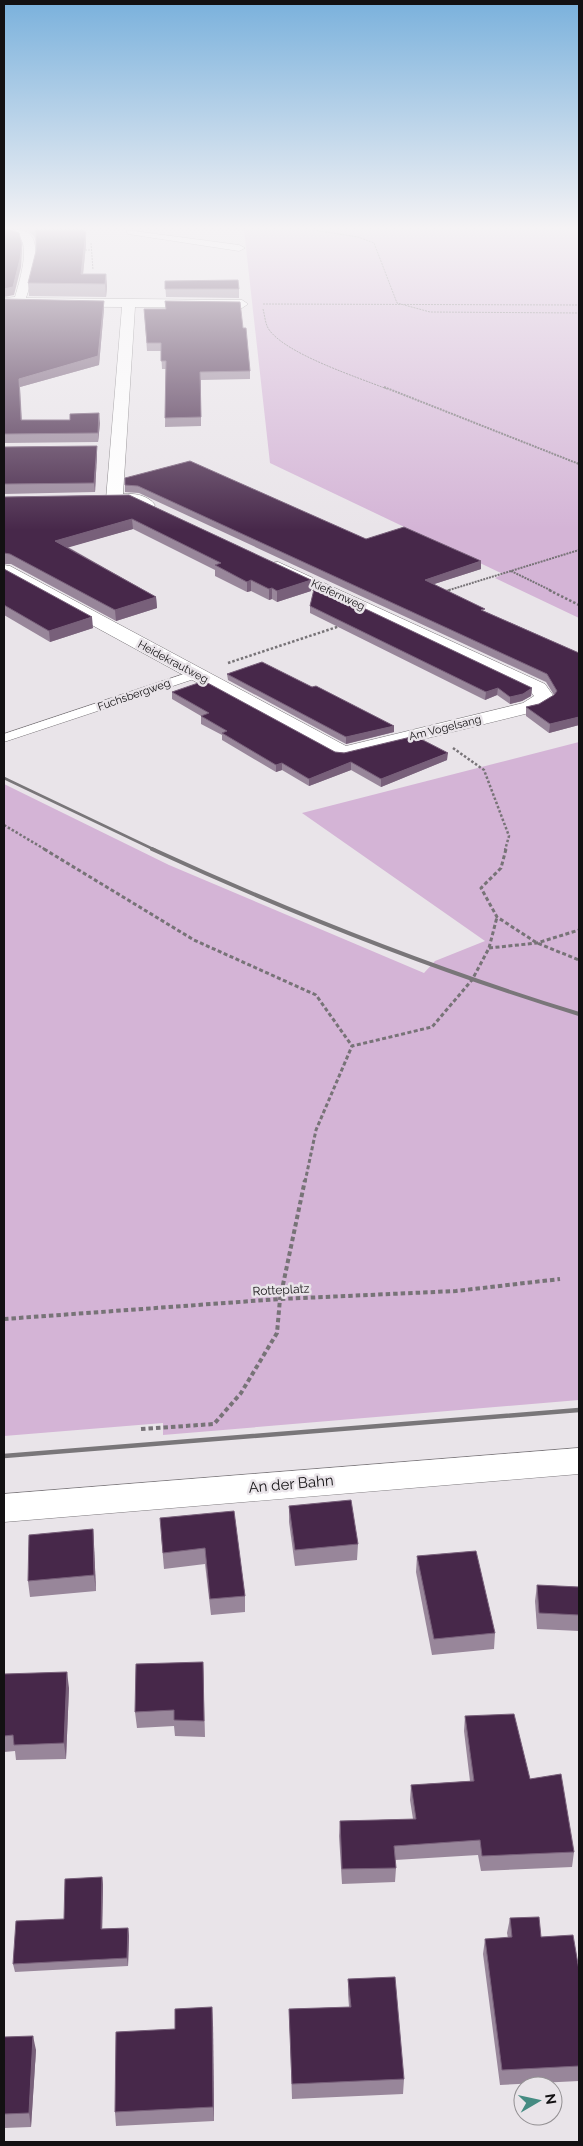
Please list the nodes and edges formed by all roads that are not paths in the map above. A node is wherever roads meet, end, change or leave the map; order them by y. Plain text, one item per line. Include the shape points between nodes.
1 (127, 330) edge
2 (119, 448) junction
3 (100, 449) dead end
4 (96, 499) edge
5 (114, 499) junction
6 (159, 511) edge
7 (264, 560) edge
8 (4, 570) edge
9 (196, 674) junction
10 (544, 698) joint
11 (4, 738) edge
12 (343, 753) joint
13 (579, 1461) edge
14 (4, 1508) edge

1 - 2 street
2 - 3 street
2 - 5 street
4 - 5 street
5 - 6 street via 132,498
7 - 10 street, Kiefernweg via 538,688
8 - 9 street, Heidekrautweg
9 - 11 lane, Fuchsbergweg
9 - 12 street, Heidekrautweg
10 - 12 street, Am Vogelsang via 530,707
13 - 14 street, An der Bahn

